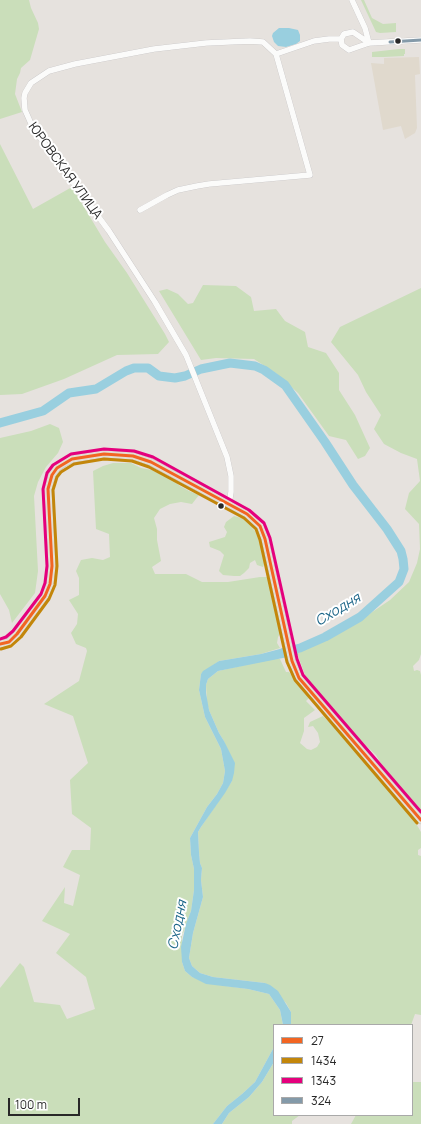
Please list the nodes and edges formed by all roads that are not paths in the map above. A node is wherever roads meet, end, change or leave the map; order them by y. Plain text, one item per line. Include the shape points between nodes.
1 (352, 0) edge
2 (361, 19) junction
3 (355, 34) junction
4 (341, 39) junction
5 (421, 40) edge
6 (369, 43) junction
7 (355, 48) junction
8 (276, 54) junction
9 (140, 210) dead end
10 (229, 504) junction
11 (0, 644) edge
12 (421, 820) edge

1 - 2 street
2 - 3 street
2 - 6 street
3 - 4 street via 344,34
3 - 6 street
3 - 7 street via 359,44
4 - 7 street via 346,49
4 - 8 street via 314,41
5 - 6 street
6 - 7 street
8 - 9 street via 310,175 192,187 168,195
8 - 10 street, ЮРОВСКАЯ УЛИЦА via 263,42 235,41 154,49 63,67 31,82 25,93 25,110 33,128 145,286 190,363 228,457 231,476
10 - 11 main road via 137,457 93,455 64,463 52,475 48,489 52,566 50,584 17,634 9,642
10 - 12 main road via 251,517 263,531 292,661 299,678

